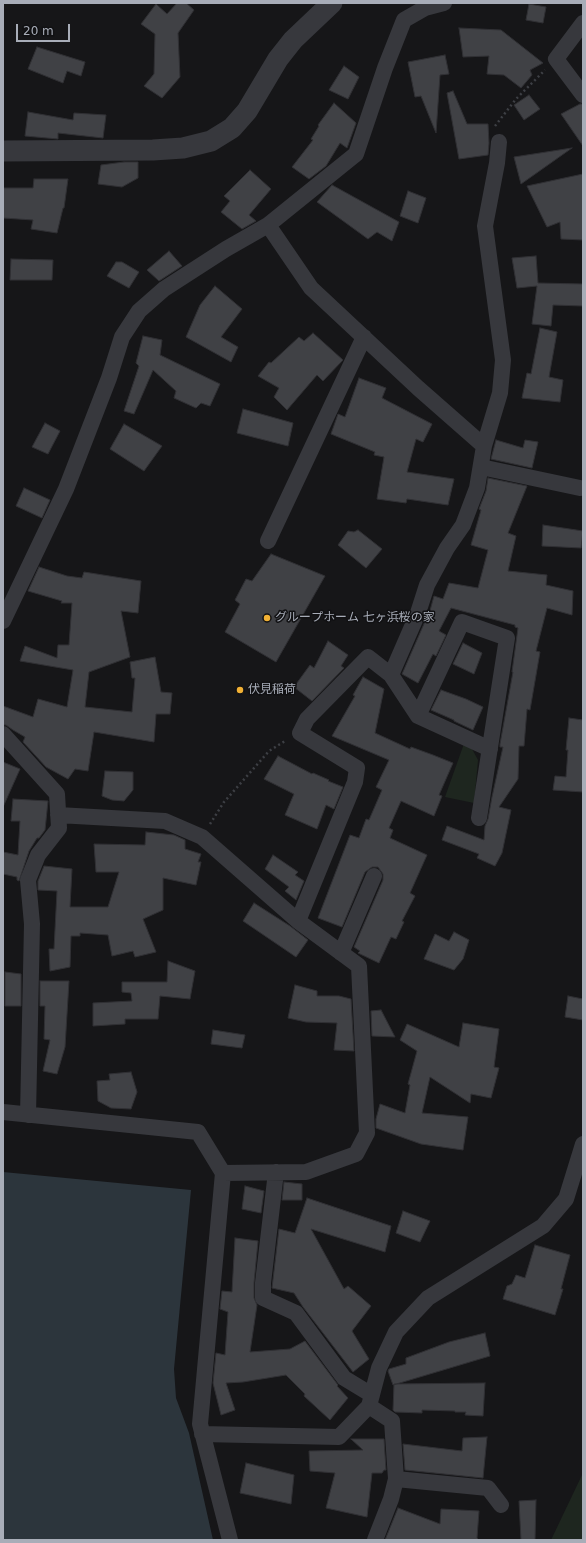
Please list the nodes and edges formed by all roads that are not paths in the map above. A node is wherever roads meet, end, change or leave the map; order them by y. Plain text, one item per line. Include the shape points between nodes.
1 (332, 3) edge
2 (444, 3) edge
3 (583, 23) edge
4 (583, 96) edge
5 (499, 142) road end
6 (3, 150) edge
7 (268, 225) junction
8 (364, 337) junction
9 (484, 446) junction
10 (481, 467) junction
11 (580, 488) dead end
12 (268, 541) dead end
13 (3, 621) edge
14 (391, 675) junction
15 (418, 716) junction
16 (3, 734) edge
17 (490, 749) junction
18 (58, 815) junction
19 (479, 818) dead end
20 (374, 876) dead end
21 (298, 922) junction
22 (341, 953) junction
23 (3, 1112) edge
24 (28, 1115) junction
25 (583, 1144) edge
26 (276, 1172) junction
27 (223, 1173) junction
28 (370, 1401) junction
29 (202, 1434) junction
30 (396, 1479) junction
31 (501, 1505) dead end
32 (230, 1540) edge
33 (375, 1540) edge

1 - 6 street via 293,40 278,59 247,111 232,128 211,141 183,148 153,150
2 - 7 street via 425,8 404,20 356,154
3 - 4 street via 556,59
5 - 9 street via 485,226 503,360 500,393
7 - 8 street via 311,288
7 - 13 street via 164,288 139,311 122,337 109,378 68,482
8 - 9 street
8 - 12 street
9 - 10 street
10 - 11 street
10 - 14 street via 477,488 463,525 426,585 418,612
14 - 15 street
14 - 21 street via 368,657 307,719 300,733 357,768 355,782
15 - 17 street
15 - 17 street via 462,622 507,638
16 - 18 street via 57,794
17 - 19 street
18 - 21 street via 165,821 202,837
18 - 24 street via 59,828 38,855 28,880 32,924
20 - 22 street
21 - 22 street
22 - 26 street via 359,966 366,1133 356,1154 306,1172
23 - 24 street
24 - 27 street via 198,1132
25 - 28 street via 566,1199 543,1226 428,1298 396,1332 379,1368
26 - 27 street
26 - 28 street via 263,1298 296,1313 344,1378
27 - 29 street via 200,1424
28 - 29 street via 339,1437
28 - 30 street via 392,1421
29 - 32 street
30 - 31 street via 488,1488
30 - 33 street

